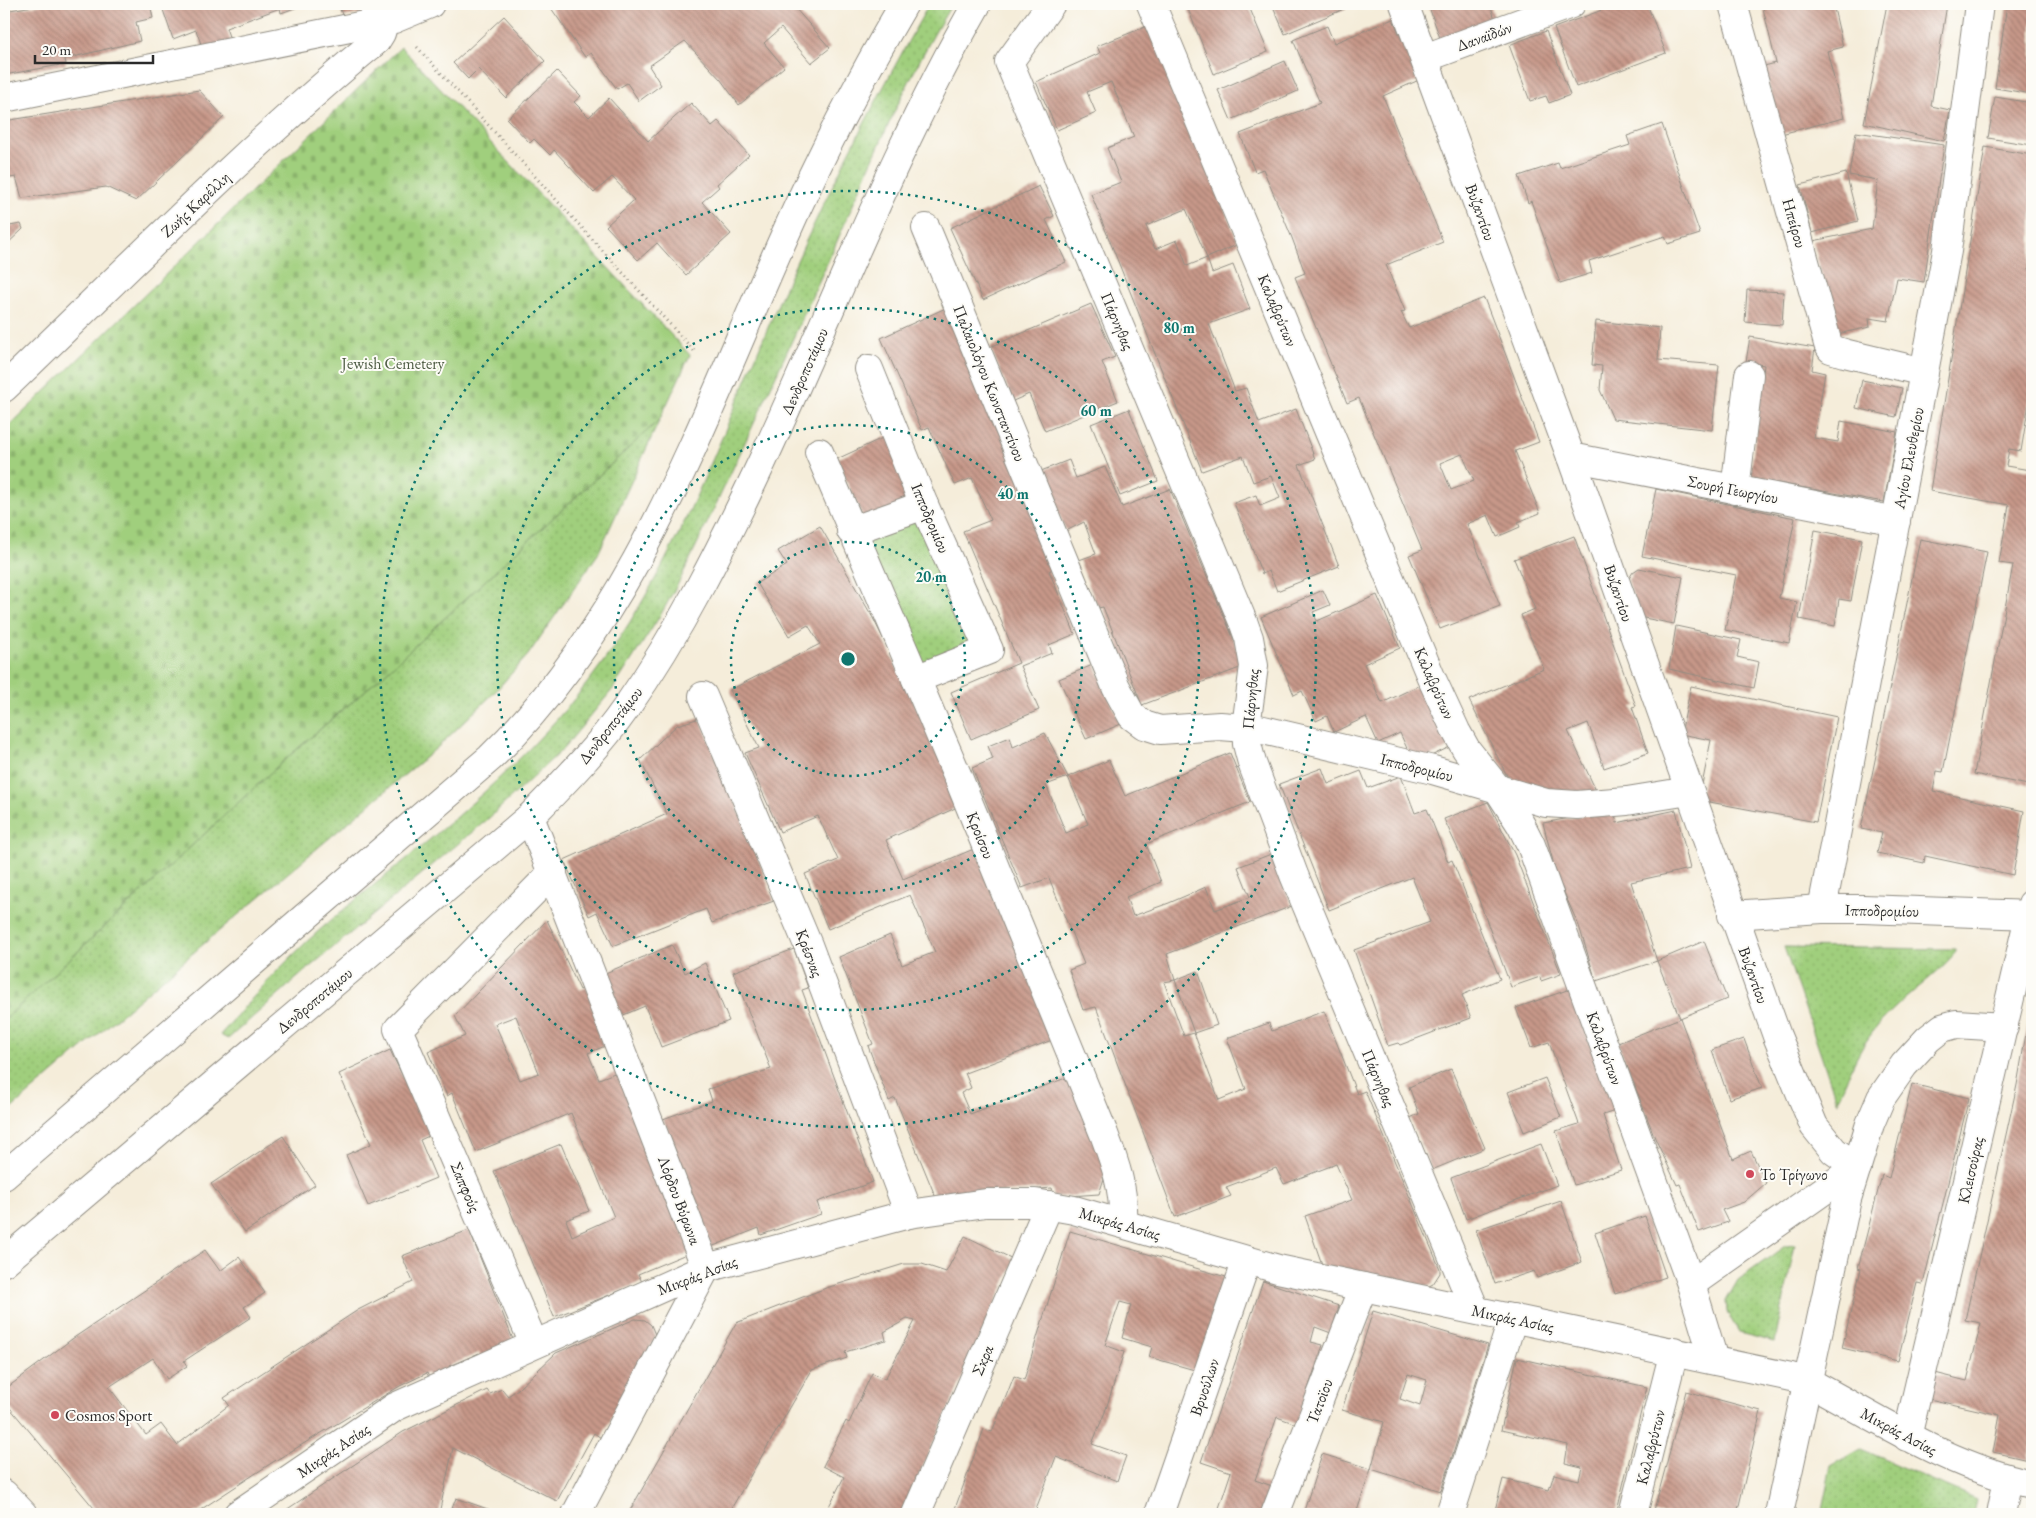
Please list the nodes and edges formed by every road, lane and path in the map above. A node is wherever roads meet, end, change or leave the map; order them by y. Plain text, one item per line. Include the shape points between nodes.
1 (430, 4) edge
2 (904, 4) edge
3 (977, 4) edge
4 (1051, 4) edge
5 (1151, 4) edge
6 (1404, 4) edge
7 (1571, 4) edge
8 (1733, 4) edge
9 (1979, 4) edge
10 (388, 20) junction
11 (1425, 58) junction
12 (4, 98) edge
13 (926, 228) dead end
14 (869, 369) dead end
15 (1924, 372) junction
16 (1750, 374) dead end
17 (721, 382) junction
18 (4, 388) edge
19 (819, 452) dead end
20 (1571, 457) junction
21 (1735, 490) junction
22 (924, 504) junction
23 (1896, 521) junction
24 (851, 531) junction
25 (916, 679) junction
26 (703, 696) dead end
27 (1144, 725) joint
28 (1246, 727) junction
29 (1497, 788) junction
30 (1689, 791) junction
31 (530, 817) junction
32 (553, 872) junction
33 (1822, 909) junction
34 (2032, 911) edge
35 (1732, 915) junction
36 (2004, 1027) junction
37 (1857, 1167) junction
38 (4, 1176) edge
39 (1049, 1205) junction
40 (909, 1214) junction
41 (1123, 1223) junction
42 (1247, 1260) junction
43 (4, 1262) edge
44 (706, 1268) junction
45 (1691, 1284) junction
46 (1363, 1287) junction
47 (1475, 1310) junction
48 (1513, 1318) junction
49 (534, 1344) junction
50 (1674, 1351) junction
51 (1714, 1360) junction
52 (1808, 1381) junction
53 (1908, 1436) junction
54 (2020, 1482) edge
55 (4, 1494) edge
56 (23, 1514) edge
57 (238, 1514) edge
58 (576, 1514) edge
59 (916, 1514) edge
60 (1159, 1514) edge
61 (1275, 1514) edge
62 (1450, 1514) edge
63 (1633, 1514) edge
64 (1779, 1514) edge
65 (2001, 1514) edge

1 - 10 street
2 - 17 street via 818,164
3 - 31 street, Δενδροποτάμου via 917,118 722,548 625,710 579,766
4 - 28 street, Πάρνηθας via 1009,62 1249,638 1254,666
5 - 29 street, Καλαβρύτων via 1432,677 1466,749
6 - 11 street, Βυζαντίου
7 - 11 street, Δαναϊδών
8 - 15 street, Ηπείρου via 1828,344 1831,349 1844,354
9 - 15 street, Αγίου Ελευθερίου via 1947,250
10 - 12 street
10 - 17 path
10 - 18 street, Ζωής Καρέλλη via 376,41 196,203
11 - 20 street, Βυζαντίου
13 - 27 street, Παλαιολόγου Κωνσταντίνου via 1116,687 1132,716
14 - 22 street, Ιπποδρομίου
15 - 23 street, Αγίου Ελευθερίου
16 - 21 street
17 - 38 street via 662,511 614,597 564,676 520,729
19 - 24 street, Κροίσου
20 - 21 street, Σουρή Γεωργίου
20 - 30 street, Βυζαντίου
21 - 23 street, Σουρή Γεωργίου
22 - 24 street
22 - 25 street, Ιπποδρομίου via 989,650
23 - 33 street, Αγίου Ελευθερίου
24 - 25 street, Κροίσου
25 - 41 street, Κροίσου via 1107,1141 1121,1185
26 - 40 street, Κρέσνας via 808,945
27 - 28 street, Ιπποδρομίου via 1168,730
28 - 29 street, Ιπποδρομίου
28 - 47 street, Πάρνηθας via 1252,764 1291,866
29 - 30 street, Ιπποδρομίου via 1530,799 1568,805
29 - 45 street, Καλαβρύτων via 1531,845
30 - 35 street, Βυζαντίου
31 - 32 street, Λόρδου Βύρωνα
31 - 43 street, Δενδροποτάμου
32 - 44 street, Λόρδου Βύρωνα
32 - 49 street, Σαπφούς via 398,1029
33 - 34 street, Ιπποδρομίου
33 - 35 street, Ιπποδρομίου
34 - 36 street, Κλεισούρας
35 - 37 street, Βυζαντίου via 1814,1126 1834,1151
36 - 37 street via 1950,1025 1928,1039 1904,1065 1881,1098
36 - 53 street, Κλεισούρας
37 - 45 street
37 - 52 street
39 - 40 street, Μικράς Ασίας via 986,1203
39 - 41 street, Μικράς Ασίας
39 - 59 street, Σκρα
40 - 44 street, Μικράς Ασίας
41 - 42 street, Μικράς Ασίας
42 - 46 street, Μικράς Ασίας
42 - 60 street, Βρυούλων
44 - 49 street, Μικράς Ασίας
44 - 58 street
45 - 51 street, Καλαβρύτων
46 - 47 street, Μικράς Ασίας
46 - 61 street, Τατοϊου
47 - 48 street, Μικράς Ασίας
48 - 50 street, Μικράς Ασίας
48 - 62 street
49 - 57 street, Μικράς Ασίας via 396,1407
50 - 51 street, Μικράς Ασίας
50 - 63 street, Καλαβρύτων
51 - 52 street, Μικράς Ασίας
52 - 53 street, Μικράς Ασίας
52 - 64 street
53 - 54 street, Μικράς Ασίας via 1974,1468
54 - 65 street
55 - 56 street

